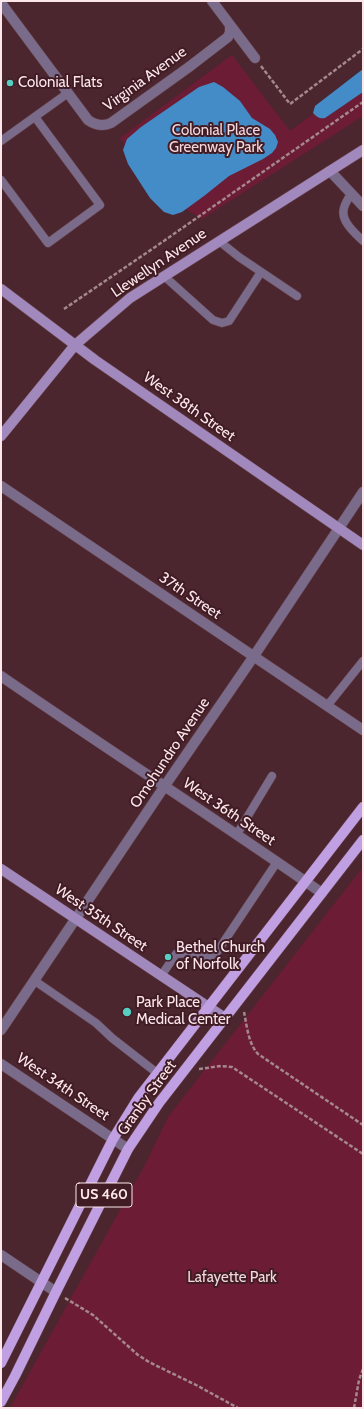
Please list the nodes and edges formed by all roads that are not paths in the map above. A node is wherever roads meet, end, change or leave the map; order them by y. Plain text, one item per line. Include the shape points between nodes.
1 (212, 1) edge
2 (1, 3) edge
3 (230, 26) junction
4 (255, 58) road end
5 (68, 93) junction
6 (35, 117) junction
7 (1, 141) edge
8 (363, 150) edge
9 (330, 171) junction
10 (1, 180) edge
11 (351, 193) junction
12 (363, 206) edge
13 (220, 241) junction
14 (363, 241) edge
15 (261, 272) junction
16 (164, 276) junction
17 (1, 288) edge
18 (297, 296) dead end
19 (75, 345) junction
20 (1, 436) edge
21 (1, 486) edge
22 (363, 492) edge
23 (339, 529) junction
24 (363, 545) edge
25 (254, 656) junction
26 (363, 662) edge
27 (1, 676) edge
28 (327, 706) junction
29 (363, 730) edge
30 (272, 776) dead end
31 (164, 787) junction
32 (363, 807) edge
33 (237, 834) junction
34 (363, 840) edge
35 (277, 862) junction
36 (1, 869) edge
37 (305, 882) junction
38 (322, 893) junction
39 (76, 919) junction
40 (161, 976) junction
41 (35, 981) junction
42 (208, 1007) junction
43 (225, 1018) junction
44 (1, 1030) edge
45 (1, 1064) edge
46 (157, 1073) junction
47 (113, 1139) junction
48 (128, 1149) junction
49 (1, 1255) edge
50 (42, 1282) junction
51 (56, 1292) junction
52 (1, 1363) edge
53 (1, 1402) edge

1 - 3 street
2 - 5 street, Virginia Avenue
3 - 4 street
3 - 5 street, Virginia Avenue via 228,37 107,125 100,126 88,120
5 - 6 lane
6 - 7 lane
6 - 10 lane via 100,205 48,244
8 - 9 street, Llewellyn Avenue
9 - 11 street
9 - 13 street, Llewellyn Avenue
11 - 12 street
11 - 14 lane via 343,209 343,216 346,223
13 - 15 lane
13 - 16 street, Llewellyn Avenue
15 - 16 lane via 229,321 222,323 213,320
15 - 18 lane
16 - 19 street, Llewellyn Avenue via 130,298
17 - 19 street, West 38th Street
19 - 20 street, Llewellyn Avenue
19 - 23 street, West 38th Street
21 - 25 street, 37th Street
22 - 23 street, Omohundro Avenue
23 - 24 street, West 38th Street
23 - 25 street, Omohundro Avenue
25 - 28 street, 37th Street
25 - 31 street, Omohundro Avenue
26 - 28 lane
27 - 31 street, West 36th Street
28 - 29 street, 37th Street
30 - 33 lane
31 - 33 street, West 36th Street
31 - 39 street, Omohundro Avenue
32 - 37 main road, Granby Street / US 460
33 - 35 street, West 36th Street
34 - 38 main road, Granby Street / US 460
35 - 37 street, West 36th Street
35 - 40 lane via 217,952 207,958 190,953 176,954
36 - 39 street, West 35th Street
37 - 38 street, West 36th Street
37 - 42 main road, Granby Street / US 460
38 - 43 main road, Granby Street / US 460
39 - 40 street, West 35th Street
39 - 41 street, Omohundro Avenue
40 - 42 street, West 35th Street
41 - 44 street, Omohundro Avenue
41 - 46 lane via 96,1023
42 - 43 street, West 35th Street
42 - 46 main road, Granby Street / US 460
43 - 48 main road, Granby Street / US 460 via 152,1113
45 - 47 street, West 34th Street
46 - 47 main road, Granby Street / US 460 via 139,1096
47 - 48 street, West 34th Street
47 - 50 main road, Granby Street / US 460
48 - 51 main road, Granby Street / US 460
49 - 50 street
50 - 51 street
50 - 52 main road, Granby Street / US 460
51 - 53 main road, Granby Street / US 460

